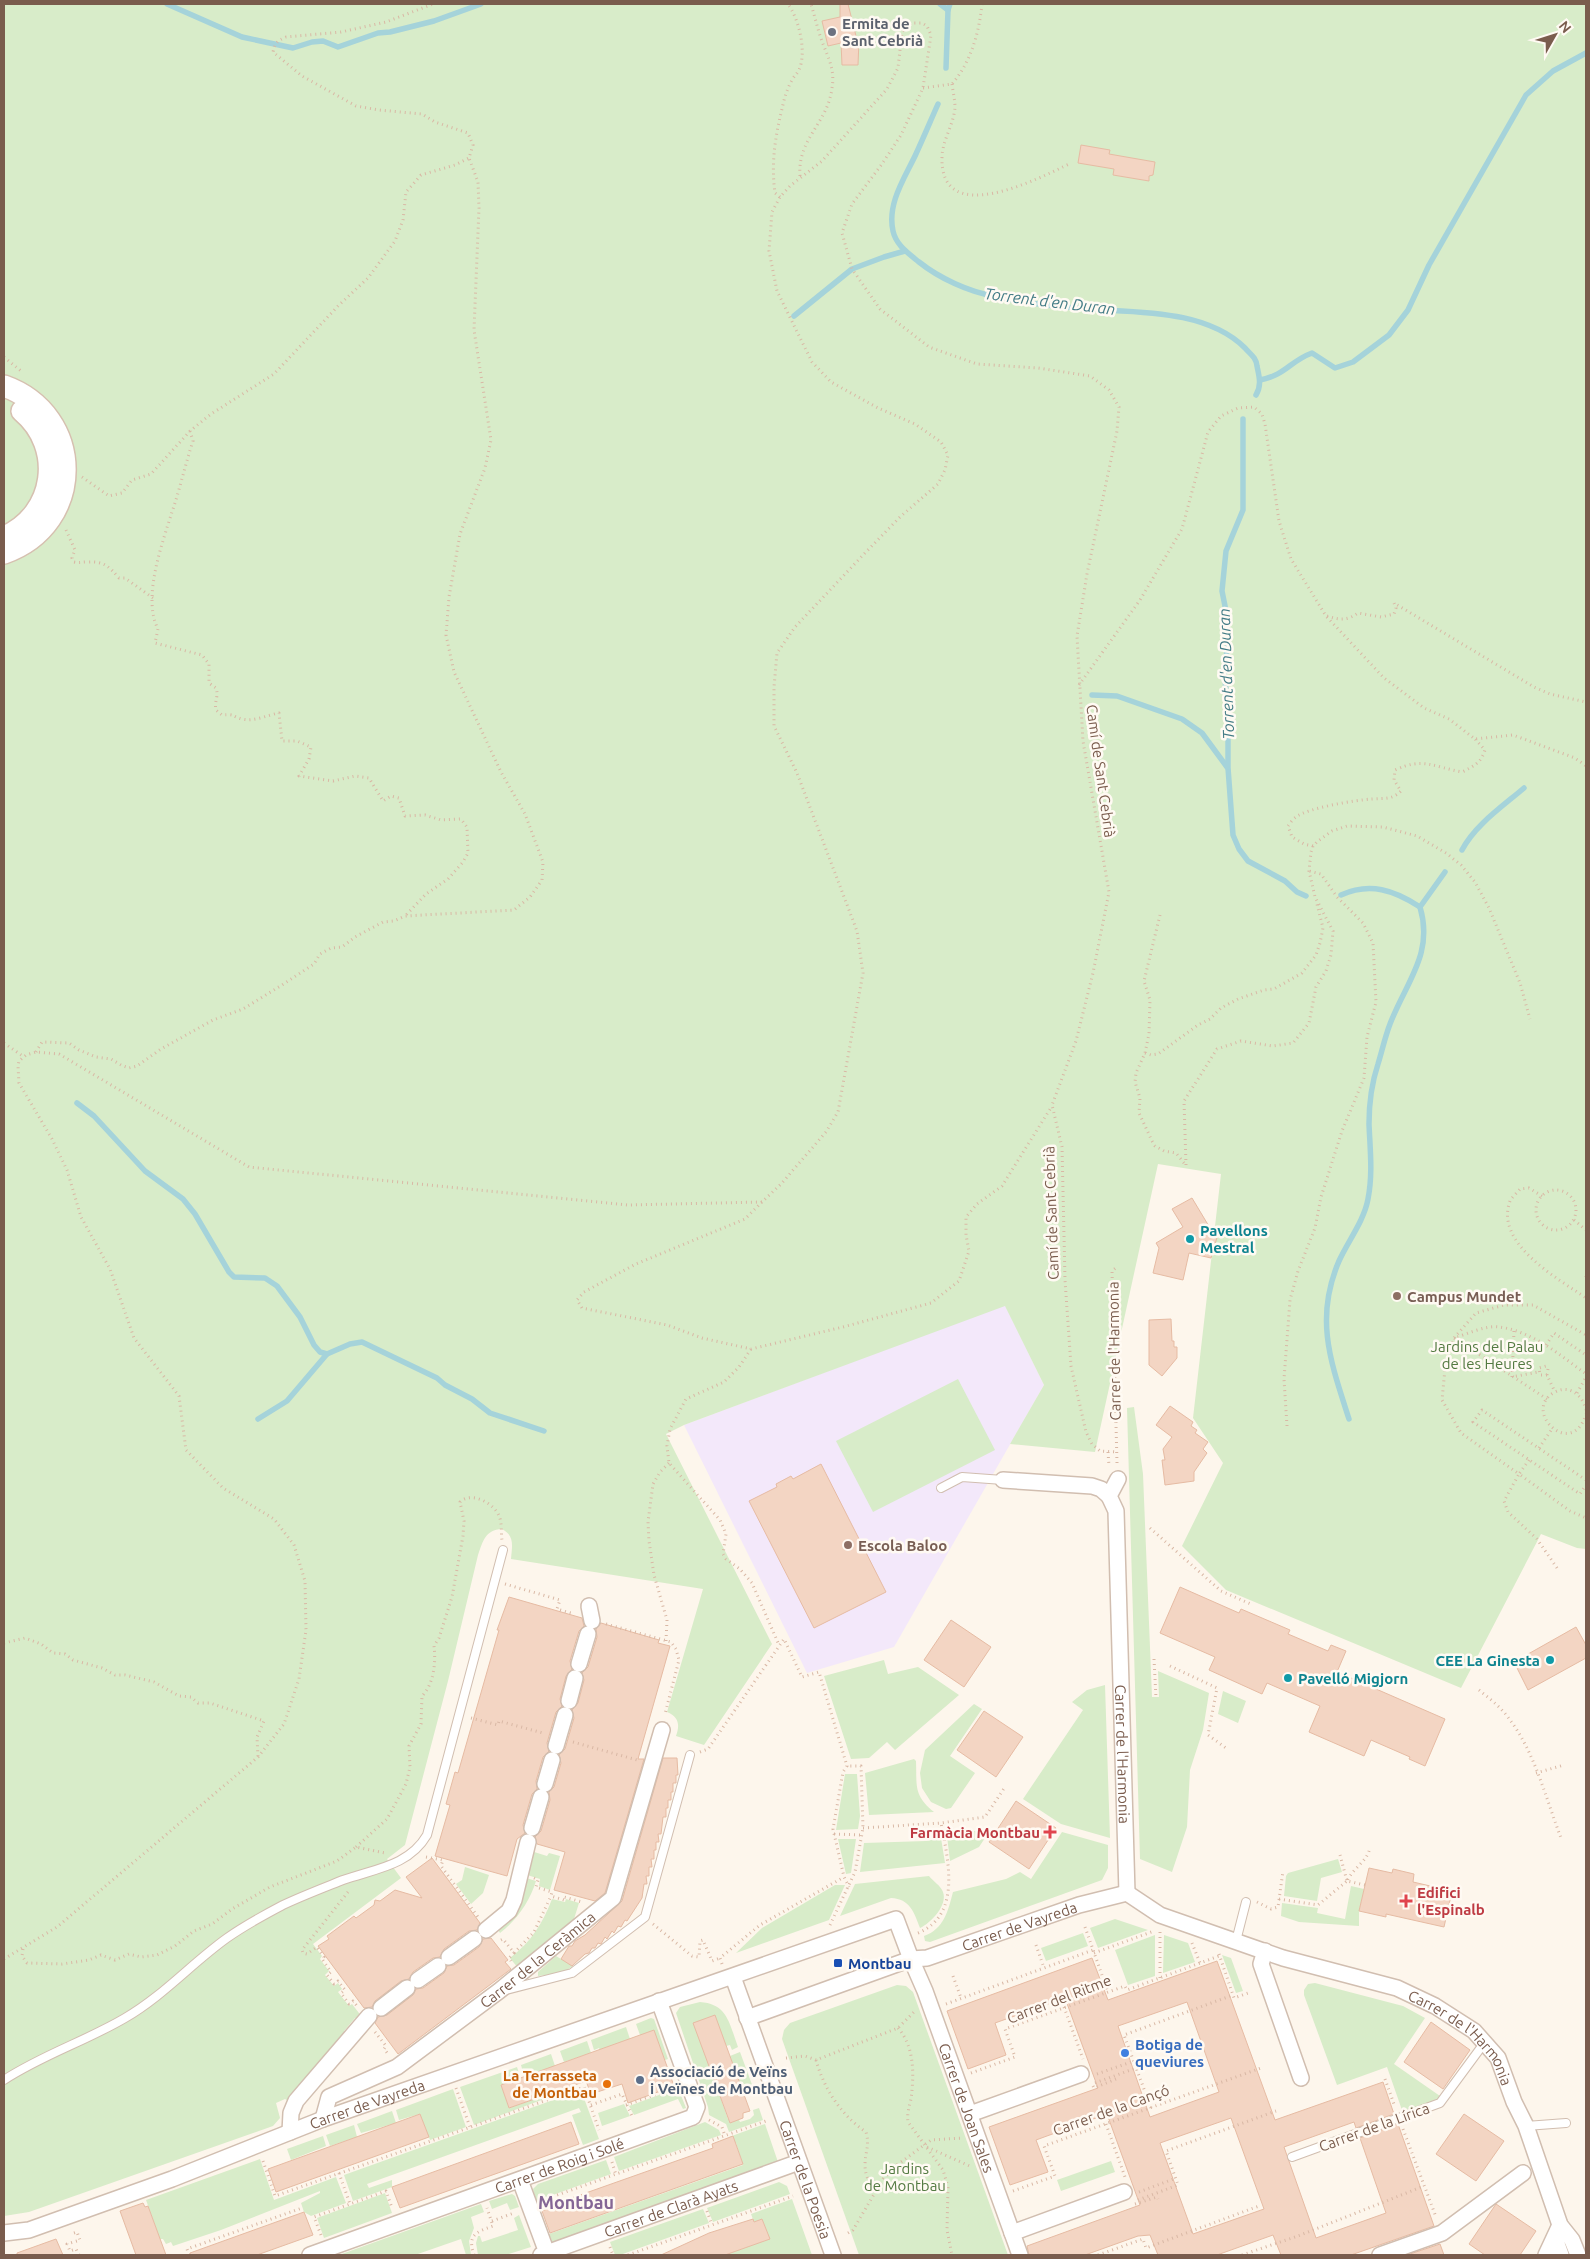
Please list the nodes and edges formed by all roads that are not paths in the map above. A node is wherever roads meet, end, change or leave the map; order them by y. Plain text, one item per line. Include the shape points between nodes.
1 (4, 386) edge
2 (4, 402) edge
3 (4, 537) edge
4 (4, 553) edge
5 (1113, 1473) road end
6 (1003, 1480) joint
7 (941, 1488) dead end
8 (1110, 1496) junction
9 (503, 1550) road end
10 (590, 1620) dead end
11 (662, 1730) road end
12 (690, 1755) road end
13 (1126, 1893) junction
14 (1246, 1902) dead end
15 (1236, 1942) junction
16 (1265, 1951) junction
17 (911, 1959) junction
18 (733, 1977) junction
19 (499, 1991) junction
20 (659, 2001) junction
21 (747, 2018) junction
22 (1485, 2041) junction
23 (1084, 2071) road end
24 (1301, 2078) dead end
25 (4, 2080) edge
26 (970, 2114) junction
27 (323, 2119) junction
28 (1566, 2123) dead end
29 (1526, 2126) junction
30 (290, 2132) junction
31 (1292, 2157) dead end
32 (799, 2162) junction
33 (1523, 2173) dead end
34 (520, 2180) junction
35 (1130, 2195) road end
36 (1012, 2232) junction
37 (1557, 2232) junction
38 (4, 2233) edge
39 (544, 2254) edge
40 (310, 2255) edge
41 (833, 2255) edge
42 (1020, 2255) edge
43 (1380, 2255) edge
44 (1546, 2255) edge
45 (1561, 2255) edge
46 (1578, 2255) edge

1 - 4 main road via 26,396 46,415 60,439 66,469 60,500 44,526 20,546
2 - 3 main road via 22,411 39,429 50,463 48,487 37,510 20,528
5 - 8 street
6 - 7 lane via 962,1478
6 - 8 street via 1092,1486
8 - 13 street, Carrer de l'Harmonia via 1116,1511
9 - 25 lane via 427,1835 420,1845 394,1864 343,1880 283,1906 228,1937 150,2002 125,2018
10 - 30 street via 509,1911 375,2012 296,2101 290,2113
11 - 19 street, Carrer de la Ceràmica via 613,1898
12 - 19 lane via 645,1917 572,1973
13 - 15 street, Carrer de l'Harmonia via 1160,1915
13 - 17 street, Carrer de Vayreda via 1079,1905 927,1958
14 - 15 lane
15 - 16 street, Carrer de l'Harmonia
16 - 22 street, Carrer de l'Harmonia via 1397,1988 1436,2006 1474,2030
16 - 24 street via 1261,1964
17 - 18 street, Carrer de Vayreda via 896,1919
17 - 21 street, Carrer de Vayreda
17 - 26 street, Carrer de Joan Sales
18 - 20 street, Carrer de Vayreda
18 - 21 street
19 - 27 street, Carrer de la Ceràmica via 397,2067 329,2097
20 - 27 street, Carrer de Vayreda
20 - 34 street, Carrer de Roig i Solé via 697,2107 696,2114 690,2119
21 - 32 street, Carrer de la Poesia
22 - 29 street, Carrer de l'Harmonia via 1498,2058
22 - 31 lane, Carrer de la Lírica via 1440,2103
23 - 26 street
26 - 36 street, Carrer de Joan Sales
27 - 30 street, Carrer de Vayreda
28 - 29 lane
29 - 37 street, Carrer de l'Harmonia
30 - 38 street, Carrer de Vayreda via 154,2186 29,2230
32 - 39 street, Carrer de Clarà Ayats
32 - 41 street, Carrer de la Poesia
33 - 43 street via 1442,2234
34 - 39 street
34 - 40 street, Carrer de Roig i Solé
35 - 36 street
36 - 42 street, Carrer de Joan Sales
37 - 44 street
37 - 45 street, Carrer de l'Harmonia
37 - 46 street, Carrer de l'Harmonia via 1572,2240

